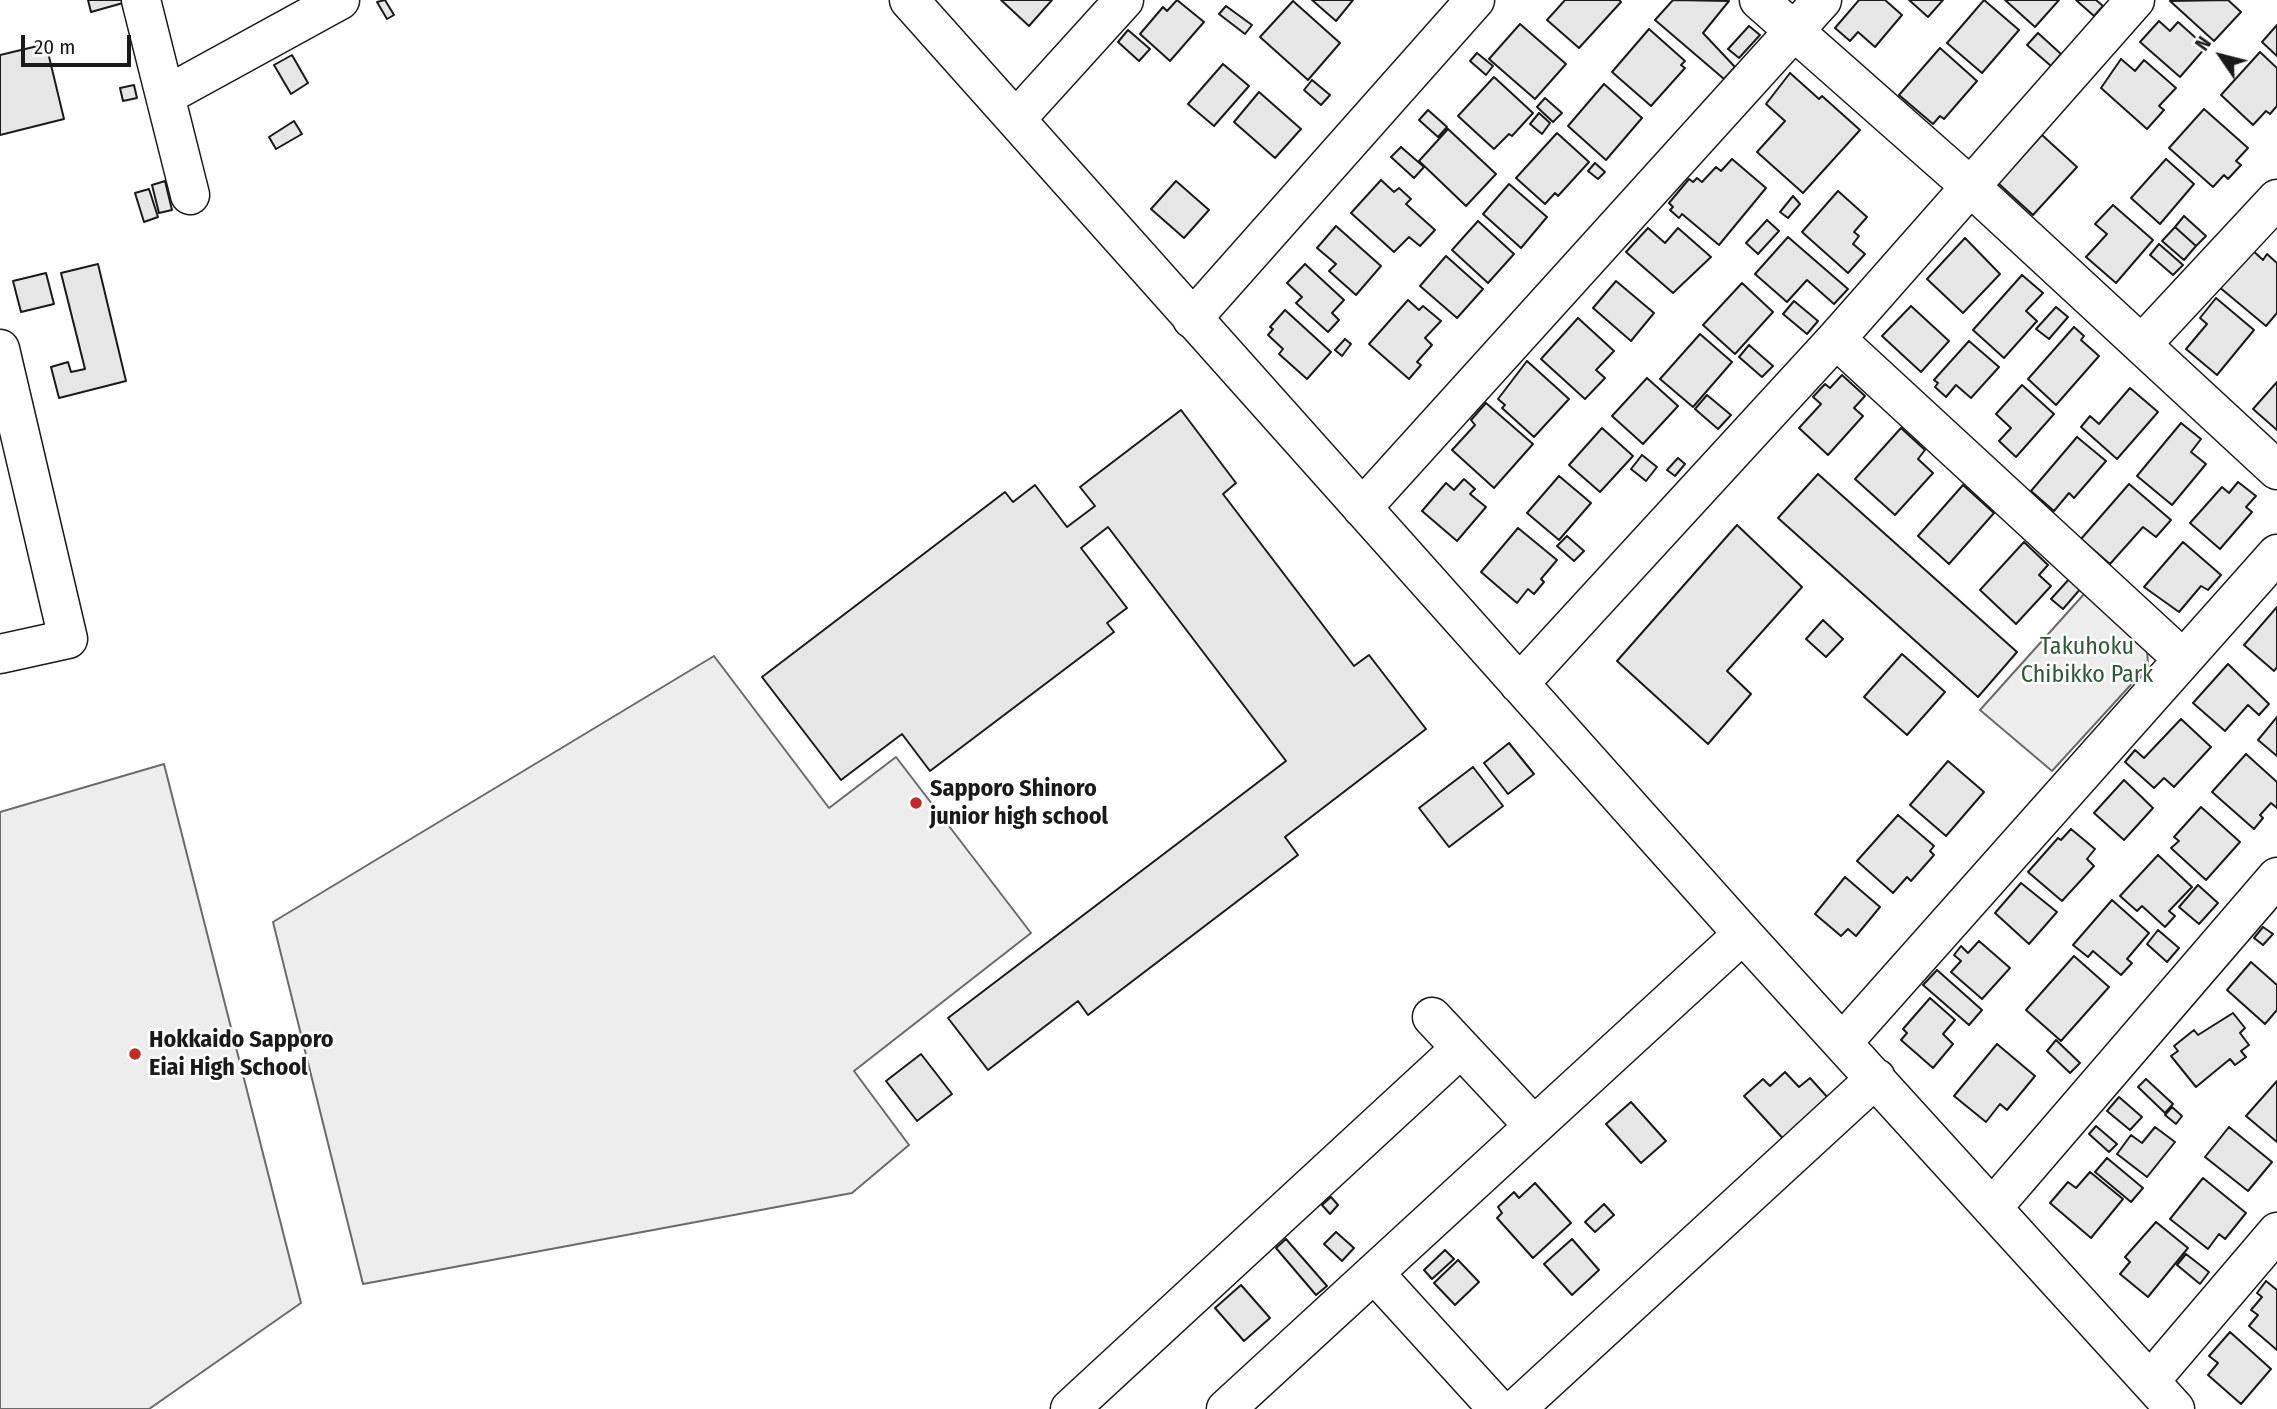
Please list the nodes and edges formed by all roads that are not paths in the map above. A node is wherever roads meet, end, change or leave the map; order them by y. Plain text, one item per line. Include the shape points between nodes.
1 (141, 0) edge
2 (340, 0) edge
3 (909, 0) edge
4 (1124, 0) edge
5 (1475, 0) edge
6 (1759, 0) edge
7 (1822, 0) edge
8 (2135, 0) edge
9 (1795, 30) junction
10 (165, 96) junction
11 (1016, 119) junction
12 (1972, 188) junction
13 (190, 195) dead end
14 (2272, 215) edge
15 (1192, 319) junction
16 (1836, 340) junction
17 (2143, 343) junction
18 (0, 349) edge
19 (2277, 470) edge
20 (1362, 508) junction
21 (2277, 554) edge
22 (0, 654) edge
23 (2183, 659) junction
24 (1519, 684) junction
25 (2277, 877) edge
26 (1743, 934) junction
27 (1432, 1017) dead end
28 (1842, 1044) junction
29 (1461, 1048) junction
30 (1876, 1078) junction
31 (1534, 1126) junction
32 (1992, 1208) junction
33 (2277, 1232) edge
34 (1374, 1273) junction
35 (2150, 1381) junction
36 (1070, 1409) edge
37 (1226, 1409) edge
38 (1498, 1409) edge
39 (1516, 1409) edge
40 (2175, 1409) edge

1 - 10 street
2 - 10 street
3 - 11 street
4 - 11 street
5 - 15 street
6 - 9 street
7 - 9 street
8 - 12 street
9 - 12 street
9 - 20 street
10 - 13 street
11 - 15 street
12 - 16 street
12 - 17 street
14 - 17 street
15 - 20 street
16 - 23 street
16 - 24 street
17 - 19 street
18 - 22 street via 68,639
20 - 24 street
21 - 23 street
23 - 28 street
24 - 26 street
25 - 32 street
26 - 28 street
26 - 31 street
27 - 29 street
28 - 30 street
29 - 31 street
29 - 36 street
30 - 32 street
30 - 39 street
31 - 34 street
32 - 35 street
33 - 35 street
34 - 37 street
34 - 38 street
35 - 40 street

